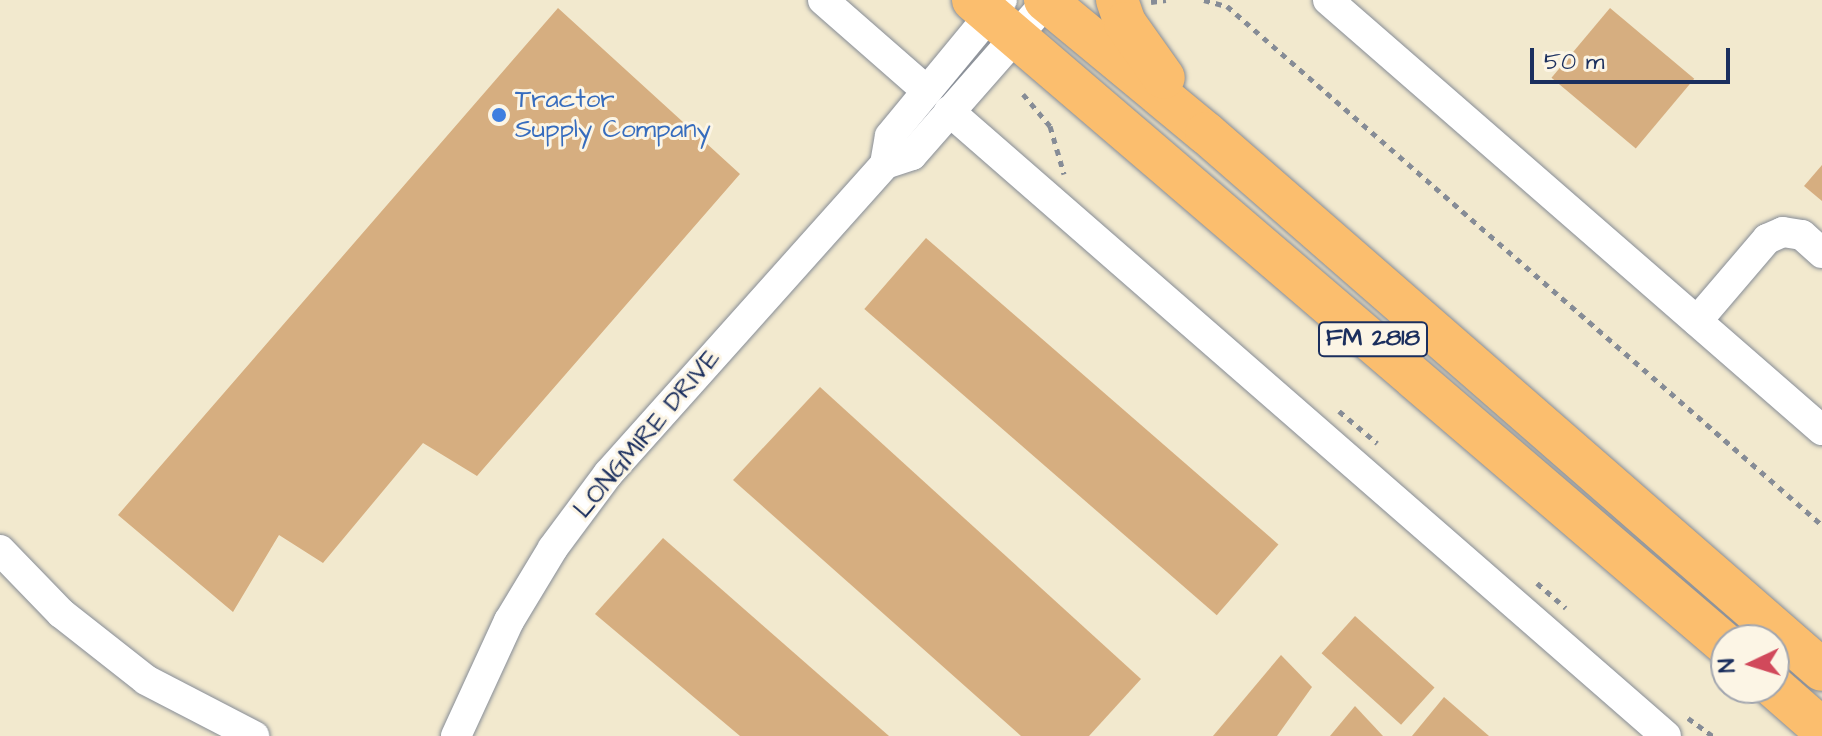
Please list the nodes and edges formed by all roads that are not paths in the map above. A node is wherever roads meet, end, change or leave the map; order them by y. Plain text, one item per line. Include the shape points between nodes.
1 (823, 0) edge
2 (1046, 0) edge
3 (1117, 0) edge
4 (1328, 0) edge
5 (996, 13) edge
6 (927, 91) junction
7 (949, 111) junction
8 (1206, 133) junction
9 (885, 164) junction
10 (1822, 253) edge
11 (1697, 321) junction
12 (1822, 430) edge
13 (0, 550) edge
14 (1710, 631) edge
15 (1822, 670) edge
16 (1790, 701) edge
17 (1822, 729) edge
18 (254, 736) edge
19 (456, 736) edge
20 (1666, 736) edge

1 - 6 street
2 - 5 street, LONGMIRE DRIVE
2 - 8 highway, FM 2818
3 - 8 highway via 1142,49
4 - 11 street
5 - 6 street, LONGMIRE DRIVE
5 - 7 street, LONGMIRE DRIVE
5 - 14 highway, FM 2818
6 - 9 street, LONGMIRE DRIVE via 890,136
7 - 9 street, LONGMIRE DRIVE via 912,155
7 - 20 street
8 - 15 highway, FM 2818
9 - 19 street, LONGMIRE DRIVE via 608,474 509,621
10 - 11 street via 1802,235 1783,232 1767,239
11 - 12 street
13 - 18 street via 61,613 146,680
16 - 17 highway

